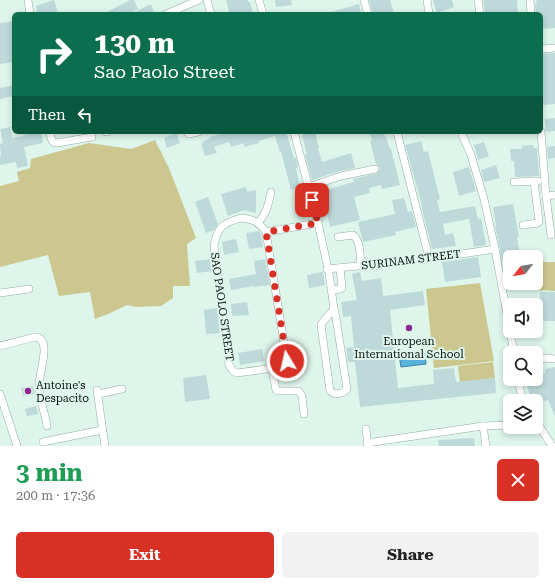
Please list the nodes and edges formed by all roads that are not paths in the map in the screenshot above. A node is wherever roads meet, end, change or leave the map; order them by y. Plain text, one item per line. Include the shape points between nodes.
1 (28, 0) edge
2 (199, 0) edge
3 (207, 0) edge
4 (259, 0) edge
5 (364, 0) edge
6 (426, 0) edge
7 (478, 0) edge
8 (530, 0) edge
9 (30, 12) edge
10 (171, 12) edge
11 (210, 12) edge
12 (262, 12) edge
13 (367, 12) edge
14 (429, 12) edge
15 (480, 12) edge
16 (531, 12) edge
17 (555, 48) edge
18 (543, 49) edge
19 (50, 134) edge
20 (295, 134) edge
21 (398, 134) edge
22 (462, 134) edge
23 (541, 134) edge
24 (92, 137) dead end
25 (375, 169) dead end
26 (545, 180) junction
27 (534, 181) junction
28 (514, 182) dead end
29 (308, 187) junction
30 (271, 192) dead end
31 (555, 195) edge
32 (546, 196) junction
33 (258, 223) junction
34 (318, 223) junction
35 (523, 226) dead end
36 (266, 232) junction
37 (551, 235) dead end
38 (338, 237) dead end
39 (495, 249) junction
40 (428, 259) junction
41 (361, 266) junction
42 (340, 268) junction
43 (327, 269) junction
44 (29, 289) dead end
45 (331, 290) junction
46 (0, 293) edge
47 (334, 309) junction
48 (0, 346) edge
49 (513, 346) edge
50 (543, 359) edge
51 (555, 359) edge
52 (272, 368) junction
53 (122, 389) dead end
54 (0, 394) edge
55 (304, 414) dead end
56 (503, 425) edge
57 (47, 426) dead end
58 (483, 426) junction
59 (366, 429) dead end
60 (102, 430) junction
61 (543, 432) edge
62 (43, 442) dead end
63 (367, 444) edge
64 (17, 446) edge
65 (105, 446) edge
66 (486, 446) edge
67 (552, 446) edge

1 - 9 street
2 - 10 street
3 - 11 street
4 - 12 street
5 - 13 street
6 - 14 street
7 - 15 street
8 - 16 street
17 - 18 street
19 - 24 street via 53,142 57,143
20 - 29 street
21 - 40 street via 428,250
22 - 39 street via 471,154 484,199
23 - 26 street
25 - 29 street via 341,176
26 - 27 street
26 - 32 street
27 - 28 street
27 - 35 street via 539,221
29 - 34 street
30 - 33 street via 265,215
31 - 32 street
32 - 37 street
33 - 36 street
33 - 52 street, SAO PAOLO STREET via 241,218 230,221 221,227 214,246 229,365 237,373
34 - 36 street
34 - 43 street
36 - 52 street, SAO PAOLO STREET via 287,361 283,366
38 - 41 street via 353,235 357,238
39 - 40 street, SURINAM STREET
39 - 49 street
40 - 41 street, SURINAM STREET
41 - 42 street, SURINAM STREET
42 - 43 street, SURINAM STREET
42 - 45 street via 342,288
43 - 45 street
44 - 46 street
45 - 47 street
47 - 47 street via 322,325 330,391 335,394 347,389
48 - 57 street via 35,337 41,338 44,360 38,388
50 - 51 street
52 - 55 street via 276,390 299,391
53 - 60 street via 97,392
54 - 64 street
56 - 58 street
58 - 63 street
58 - 66 street
59 - 63 street
60 - 62 street
60 - 65 street
61 - 67 street

